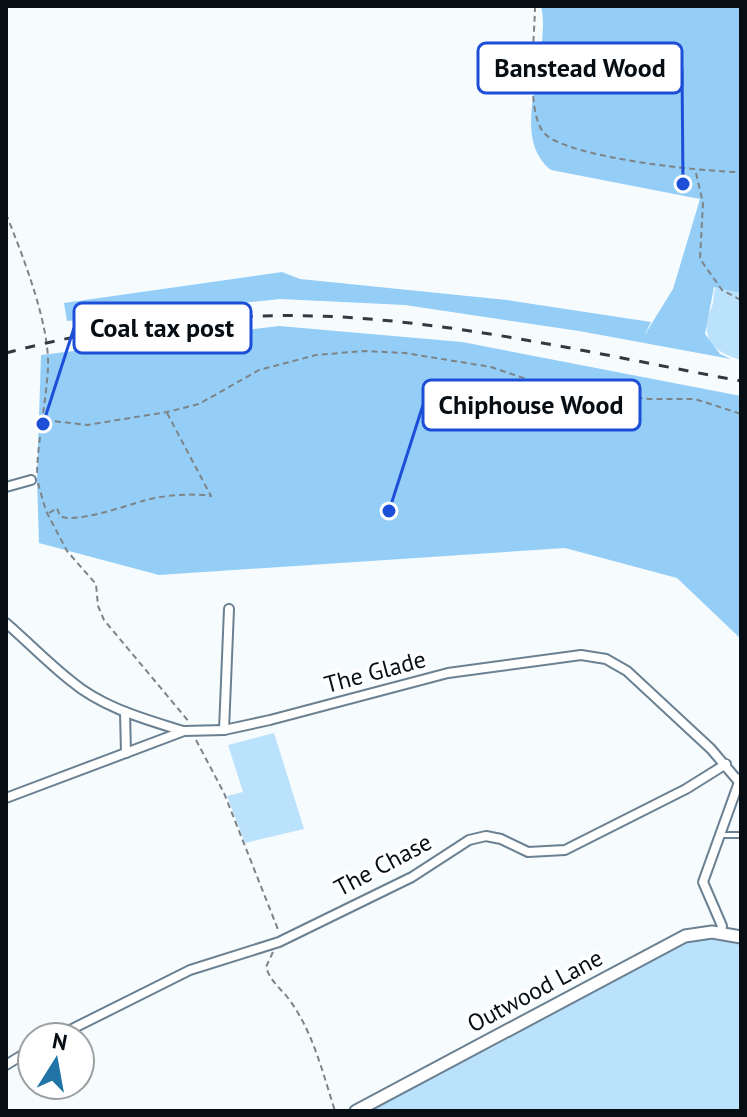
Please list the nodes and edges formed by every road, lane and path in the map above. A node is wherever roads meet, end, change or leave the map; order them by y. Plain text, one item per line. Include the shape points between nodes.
1 (535, 6) edge
2 (696, 172) junction
3 (741, 172) edge
4 (6, 214) edge
5 (741, 300) edge
6 (167, 412) junction
7 (741, 414) edge
8 (44, 419) junction
9 (31, 480) dead end
10 (6, 487) edge
11 (48, 513) junction
12 (229, 609) dead end
13 (6, 623) edge
14 (125, 712) junction
15 (224, 730) junction
16 (188, 732) junction
17 (126, 753) junction
18 (726, 764) junction
19 (740, 780) edge
20 (6, 798) edge
21 (719, 834) junction
22 (741, 835) edge
23 (720, 933) junction
24 (741, 937) edge
25 (279, 942) junction
26 (88, 1021) edge
27 (335, 1111) edge
28 (356, 1111) edge

1 - 2 path via 532,76 544,133 564,145
2 - 3 path
2 - 5 path via 703,203 700,259 722,290
4 - 8 path via 45,324
6 - 7 path via 199,404 259,370 316,355 364,351 491,367 544,385 649,399 695,399
6 - 8 path via 87,425
6 - 11 path via 211,496 143,501 80,519 67,520 57,508
8 - 11 path via 37,479
9 - 10 street
11 - 16 path via 67,551 96,584 104,620 191,724
12 - 15 street
13 - 14 street via 72,682
14 - 16 street
14 - 17 street
15 - 16 street, The Glade
15 - 18 street, The Glade via 448,673 594,656 627,671
16 - 17 street, The Glade
16 - 25 path via 224,793
17 - 20 street, The Glade
18 - 19 street, The Glade
18 - 25 street, The Chase via 565,850 528,852 501,839 469,840 412,877
19 - 21 street
21 - 22 lane
21 - 23 street via 703,882 722,926
23 - 24 main road, Outwood Lane
23 - 28 main road, Outwood Lane via 685,936
25 - 26 street, The Chase via 190,970
25 - 27 path via 266,967 269,977 290,1000 324,1066

